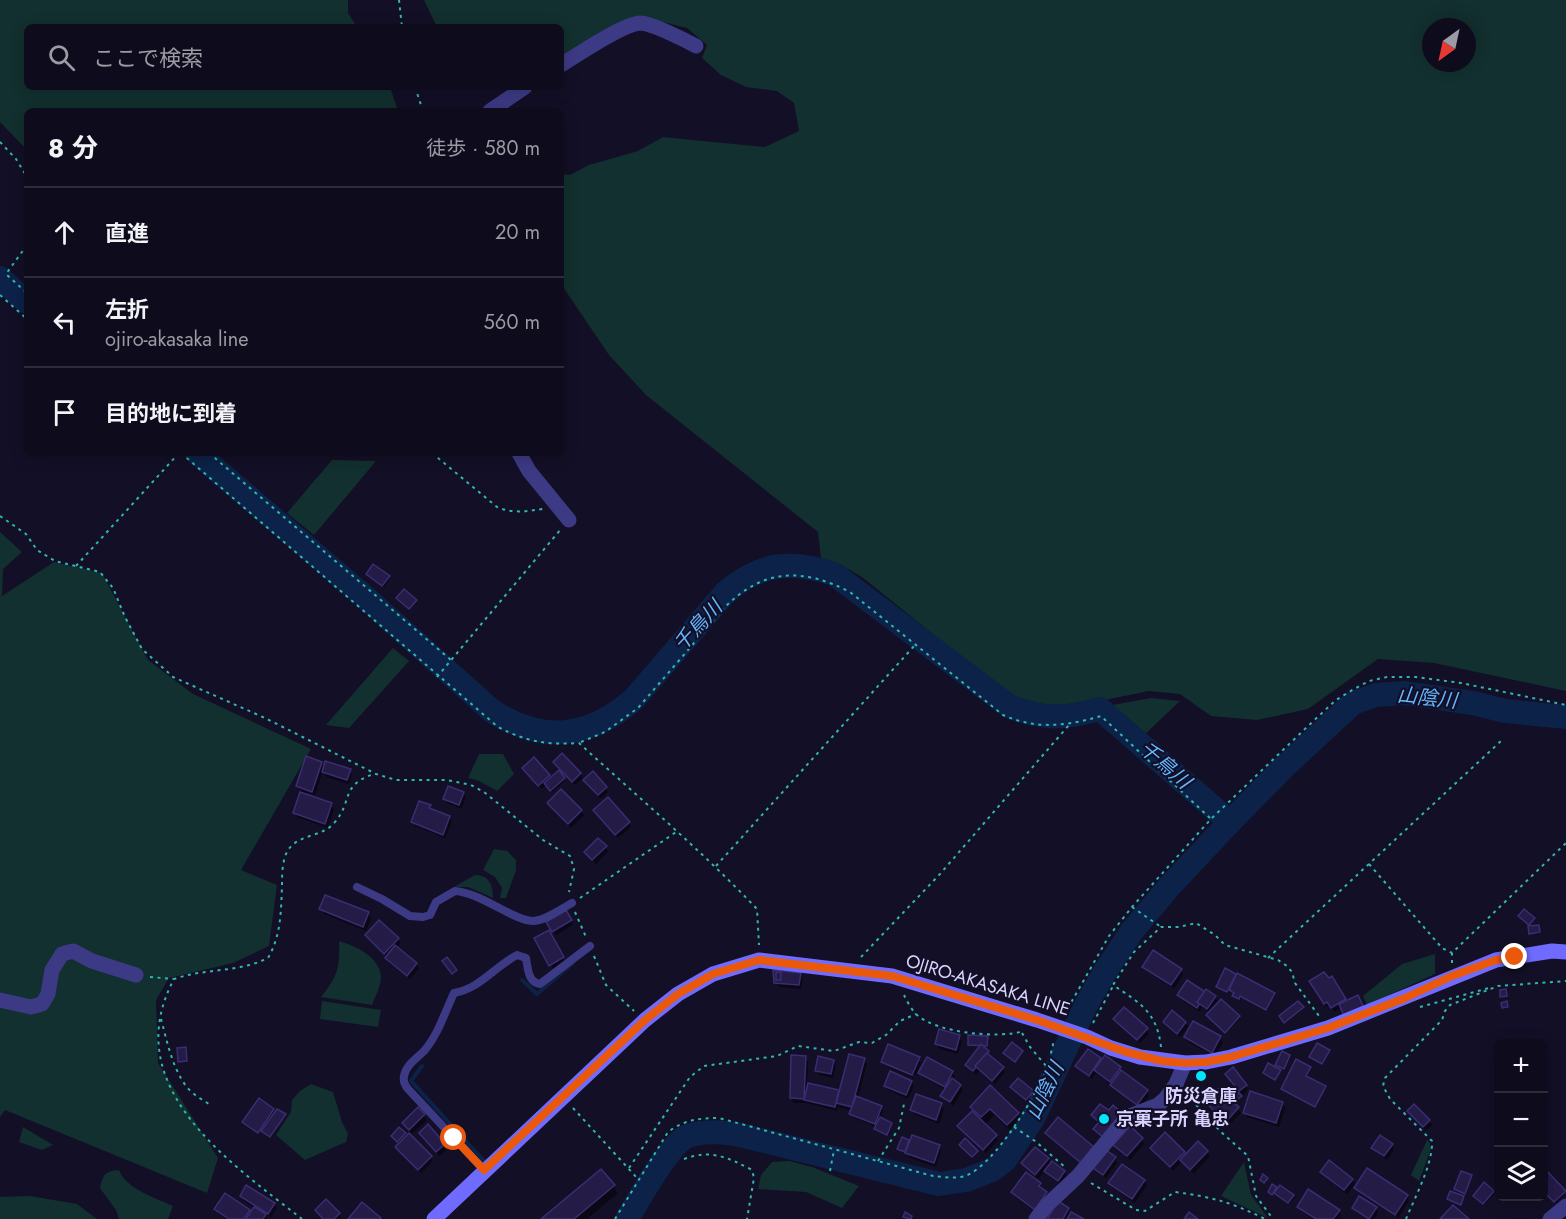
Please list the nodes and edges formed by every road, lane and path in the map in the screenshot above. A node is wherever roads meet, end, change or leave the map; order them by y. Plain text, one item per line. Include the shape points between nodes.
1 (399, 0) edge
2 (402, 24) edge
3 (696, 46) dead end
4 (564, 63) edge
5 (416, 90) edge
6 (521, 90) edge
7 (422, 108) edge
8 (494, 108) edge
9 (0, 142) edge
10 (24, 172) edge
11 (24, 249) edge
12 (24, 290) edge
13 (0, 295) edge
14 (24, 316) edge
15 (177, 456) edge
16 (184, 456) edge
17 (213, 456) edge
18 (436, 456) edge
19 (521, 456) edge
20 (559, 507) junction
21 (0, 516) edge
22 (569, 520) joint
23 (76, 566) junction
24 (915, 645) junction
25 (451, 660) junction
26 (437, 676) junction
27 (1566, 705) edge
28 (1069, 725) junction
29 (1501, 741) dead end
30 (579, 743) junction
31 (376, 774) junction
32 (1211, 819) junction
33 (676, 832) junction
34 (1566, 843) edge
35 (1369, 864) junction
36 (716, 866) junction
37 (357, 887) dead end
38 (572, 903) junction
39 (1132, 907) junction
40 (1161, 927) junction
41 (590, 946) junction
42 (1566, 952) edge
43 (1452, 953) junction
44 (1268, 958) junction
45 (759, 960) junction
46 (847, 970) junction
47 (136, 975) joint
48 (892, 976) junction
49 (1452, 976) junction
50 (174, 980) junction
51 (1566, 981) edge
52 (1113, 985) junction
53 (0, 1000) edge
54 (916, 1014) junction
55 (160, 1015) junction
56 (645, 1020) junction
57 (1037, 1020) junction
58 (1060, 1028) junction
59 (1328, 1028) junction
60 (1022, 1032) junction
61 (1085, 1036) junction
62 (1162, 1061) junction
63 (1185, 1063) junction
64 (1047, 1067) junction
65 (1176, 1084) junction
66 (564, 1098) junction
67 (904, 1104) dead end
68 (212, 1106) dead end
69 (1014, 1127) junction
70 (834, 1149) junction
71 (684, 1159) dead end
72 (878, 1161) junction
73 (629, 1168) junction
74 (484, 1170) junction
75 (830, 1171) dead end
76 (1078, 1176) junction
77 (638, 1179) junction
78 (1566, 1206) edge
79 (302, 1219) edge
80 (434, 1219) edge
81 (615, 1219) edge
82 (747, 1219) edge
83 (1036, 1219) edge
84 (1265, 1219) edge
85 (1273, 1219) edge
86 (1406, 1219) edge
87 (1550, 1219) edge

1 - 2 path
3 - 4 street via 640,23 614,33
5 - 7 path
6 - 8 street
9 - 10 path
11 - 12 path via 6,274
13 - 14 path
15 - 23 path
16 - 26 path
17 - 25 path
18 - 20 path via 506,512
19 - 20 street
20 - 22 street
21 - 23 path via 26,534 37,550 55,561
22 - 25 path
23 - 31 path via 100,572 113,588 142,649 173,677 266,718
24 - 28 path via 1003,715 1033,725
24 - 30 path via 837,585 789,574 768,579 739,593 638,708 605,732
24 - 36 path
25 - 26 path
26 - 30 path via 498,727 519,737 542,744
27 - 32 path via 1416,677 1369,681 1336,700
28 - 32 path via 1101,716
28 - 46 path via 940,874
29 - 35 path
30 - 33 path
31 - 38 path via 405,781 457,781 484,792 543,840 570,856 574,869 569,894
31 - 50 path via 353,785 333,825 302,838 286,854 278,935 268,958 244,967 189,974
32 - 39 path
33 - 36 path
33 - 38 path
34 - 43 path
35 - 43 path via 1442,948
35 - 44 path
36 - 45 path via 757,909
37 - 38 lane via 418,917 430,915 436,902 455,891 472,894 533,921
38 - 41 path
39 - 40 path
39 - 58 path via 1109,936
40 - 44 path via 1196,923 1225,945
40 - 52 path via 1134,952
41 - 56 path via 606,985
41 - 74 lane via 540,984 531,980 526,958 517,955 477,986 454,993 433,1037 404,1075 408,1089
42 - 49 main road, OJIRO-AKASAKA LINE via 1496,960
43 - 49 path
44 - 59 path via 1287,966
45 - 46 main road, OJIRO-AKASAKA LINE
45 - 56 main road, OJIRO-AKASAKA LINE via 713,974 678,994
46 - 48 main road, OJIRO-AKASAKA LINE
47 - 50 path
47 - 53 street via 73,951 62,954 52,970 42,1004 31,1007
48 - 54 path
48 - 57 main road, OJIRO-AKASAKA LINE
49 - 59 main road, OJIRO-AKASAKA LINE
50 - 55 path
51 - 86 path via 1498,986 1449,1005 1442,1020 1385,1078 1383,1086 1390,1099 1432,1141 1429,1161
52 - 61 path
52 - 62 path via 1151,1016 1159,1029
54 - 60 path via 932,1025 962,1033
54 - 73 path via 872,1043 859,1042 834,1051 798,1046 777,1056 704,1066 690,1077
55 - 68 path via 175,1065 186,1085
55 - 79 path via 158,1039 163,1065 177,1101 191,1122 209,1142
56 - 66 main road, OJIRO-AKASAKA LINE
57 - 58 main road, OJIRO-AKASAKA LINE
57 - 60 path
58 - 61 main road, OJIRO-AKASAKA LINE
58 - 64 path
59 - 63 main road, OJIRO-AKASAKA LINE via 1231,1057
60 - 64 path
61 - 62 main road, OJIRO-AKASAKA LINE via 1111,1048
62 - 63 main road, OJIRO-AKASAKA LINE
63 - 65 street
64 - 69 path
65 - 76 street via 1158,1105 1127,1117
65 - 85 path via 1248,1156 1256,1196
66 - 73 path
66 - 74 main road, OJIRO-AKASAKA LINE
67 - 72 path via 899,1128
69 - 72 path via 990,1158 965,1176 933,1176
69 - 76 path
70 - 72 path
70 - 75 path
70 - 77 path via 719,1118 702,1118 678,1124 668,1132
71 - 82 path via 696,1154 724,1155 752,1170
73 - 77 path
74 - 80 main road, OJIRO-AKASAKA LINE
76 - 83 street
76 - 84 path via 1136,1210 1145,1211 1175,1192 1222,1200
77 - 81 path
78 - 87 street

